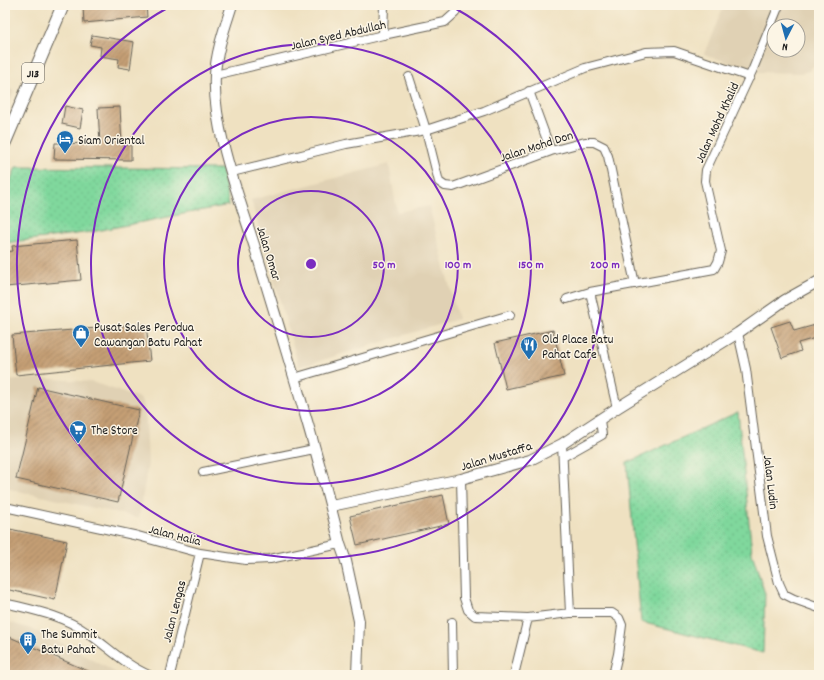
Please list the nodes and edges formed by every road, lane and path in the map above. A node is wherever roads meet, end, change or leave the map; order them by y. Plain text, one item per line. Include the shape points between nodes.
1 (63, 5) edge
2 (232, 5) edge
3 (384, 5) edge
4 (458, 5) edge
5 (779, 5) edge
6 (383, 35) junction
7 (215, 75) junction
8 (409, 77) dead end
9 (750, 77) junction
10 (528, 91) junction
11 (426, 130) junction
12 (5, 142) edge
13 (551, 151) junction
14 (232, 172) junction
15 (819, 281) edge
16 (635, 284) junction
17 (590, 292) junction
18 (567, 299) dead end
19 (510, 315) dead end
20 (738, 333) junction
21 (294, 378) junction
22 (617, 408) junction
23 (600, 420) junction
24 (562, 444) junction
25 (314, 449) junction
26 (563, 457) junction
27 (202, 472) dead end
28 (461, 479) junction
29 (331, 506) junction
30 (5, 507) edge
31 (340, 544) junction
32 (200, 553) junction
33 (5, 603) edge
34 (819, 608) edge
35 (570, 613) junction
36 (528, 618) junction
37 (452, 622) dead end
38 (150, 675) edge
39 (170, 675) edge
40 (356, 675) edge
41 (453, 675) edge
42 (514, 675) edge
43 (613, 675) edge

1 - 12 main road, J13
2 - 7 street, Jalan Omar via 222,36
3 - 6 street
4 - 6 street, Jalan Syed Abdullah via 455,13 445,22
5 - 9 street, Jalan Mohd Khalid
6 - 7 street, Jalan Syed Abdullah
7 - 14 street, Jalan Omar via 220,124
8 - 11 street, Jalan Mohd Don
9 - 10 street via 674,51 663,50 585,68
9 - 16 street, Jalan Mohd Khalid via 706,170 704,181 721,251 718,262 714,269
10 - 11 street via 484,111
10 - 13 street
11 - 13 street, Jalan Mohd Don via 439,182 445,186 453,187
11 - 14 street via 346,144
13 - 16 street, Jalan Mohd Don via 585,142 604,146
14 - 21 street, Jalan Omar
15 - 20 street, Jalan Mustaffa via 785,300
16 - 17 street, Jalan Mohd Khalid
17 - 18 street, Jalan Mohd Khalid
17 - 22 street
19 - 21 street
20 - 22 street, Jalan Mustaffa
20 - 34 street, Jalan Ludin via 746,369 767,536 779,583 784,594
21 - 25 street, Jalan Omar
22 - 23 street, Jalan Mustaffa
23 - 24 street, Jalan Mustaffa
23 - 26 street via 602,435
24 - 26 street
24 - 28 street, Jalan Mustaffa via 530,460
25 - 27 street
25 - 29 street, Jalan Omar
26 - 35 street
28 - 29 street, Jalan Mustaffa
28 - 36 street via 464,598 468,610 475,616
29 - 31 street
30 - 32 street, Jalan Halia via 138,536
31 - 32 street, Jalan Halia via 258,560
31 - 40 street via 360,621
32 - 39 street, Jalan Lengas
33 - 38 street via 71,623 121,659
35 - 36 street
35 - 43 street via 604,612 612,613 619,618 622,625
36 - 42 street
37 - 41 street

